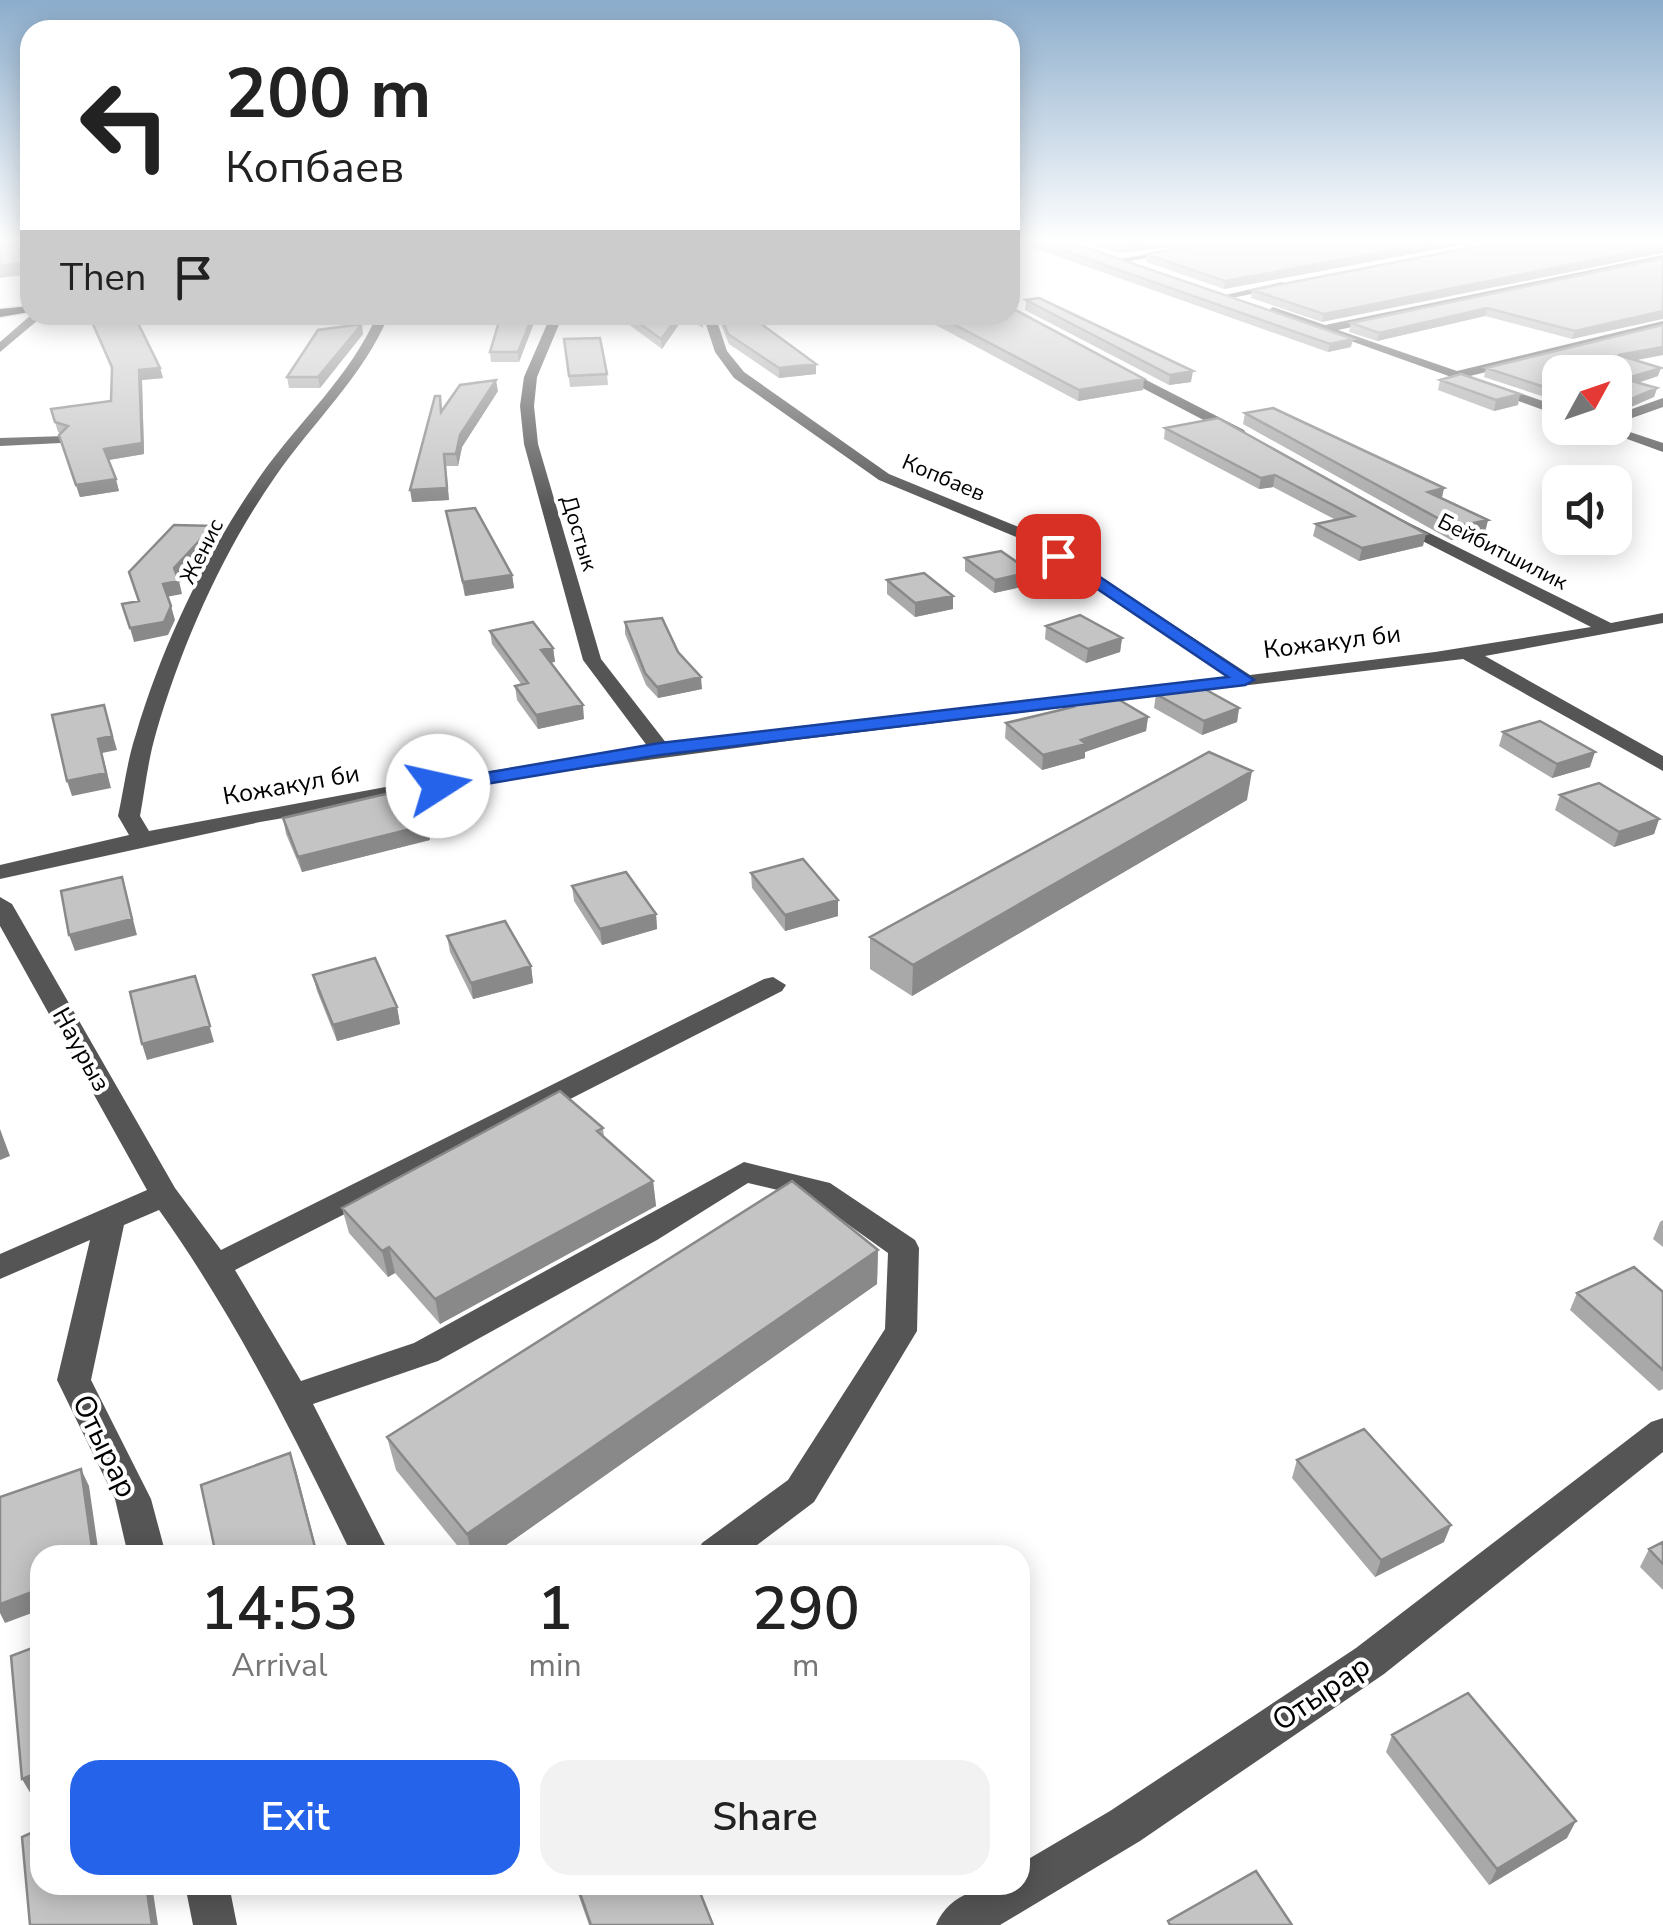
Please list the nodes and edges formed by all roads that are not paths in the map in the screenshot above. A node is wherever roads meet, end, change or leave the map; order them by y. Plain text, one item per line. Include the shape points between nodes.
1 (377, 333) edge
2 (549, 333) edge
3 (714, 333) edge
4 (1336, 333) edge
5 (1634, 333) edge
6 (1105, 363) edge
7 (1454, 376) junction
8 (1663, 402) edge
9 (1542, 406) edge
10 (1632, 414) edge
11 (1632, 437) edge
12 (61, 438) edge
13 (0, 442) edge
14 (1259, 443) edge
15 (1663, 448) edge
16 (1374, 508) edge
17 (1663, 618) edge
18 (1610, 630) junction
19 (1465, 652) junction
20 (1245, 680) junction
21 (660, 749) junction
22 (1663, 765) edge
23 (141, 837) junction
24 (0, 872) edge
25 (0, 904) edge
26 (773, 986) dead end
27 (164, 1195) junction
28 (110, 1220) junction
29 (216, 1266) junction
30 (0, 1267) edge
31 (294, 1397) junction
32 (1663, 1432) edge
33 (144, 1545) edge
34 (366, 1545) edge
35 (728, 1545) edge
36 (1030, 1883) edge
37 (209, 1895) edge
38 (1009, 1895) edge
39 (215, 1925) edge
40 (958, 1925) edge

1 - 23 street, Женис via 350,378 266,478 186,632 146,734 129,816
2 - 21 street, Достык via 526,382 531,444 592,660
3 - 20 street, Копбаев via 739,375 884,476 1027,536
4 - 7 street
5 - 7 street
6 - 14 street
7 - 9 street
8 - 10 street
11 - 15 street
12 - 13 street
16 - 18 street, Бейбитшилик
17 - 18 street, Кожакул би
18 - 19 street, Кожакул би
19 - 20 street, Кожакул би
19 - 22 street
20 - 21 street, Кожакул би
21 - 23 street, Кожакул би
23 - 24 street, Кожакул би
25 - 27 street, Наурыз
26 - 29 street
27 - 28 street
27 - 29 street, Наурыз
28 - 30 street
28 - 33 street, Отырар via 74,1380 133,1499
29 - 31 street, Наурыз
31 - 34 street, Наурыз
31 - 35 street via 426,1352 744,1172 820,1190 904,1248 901,1330 801,1491
32 - 36 street, Отырар via 1370,1660 1126,1826
37 - 39 street
38 - 40 street, Отырар

